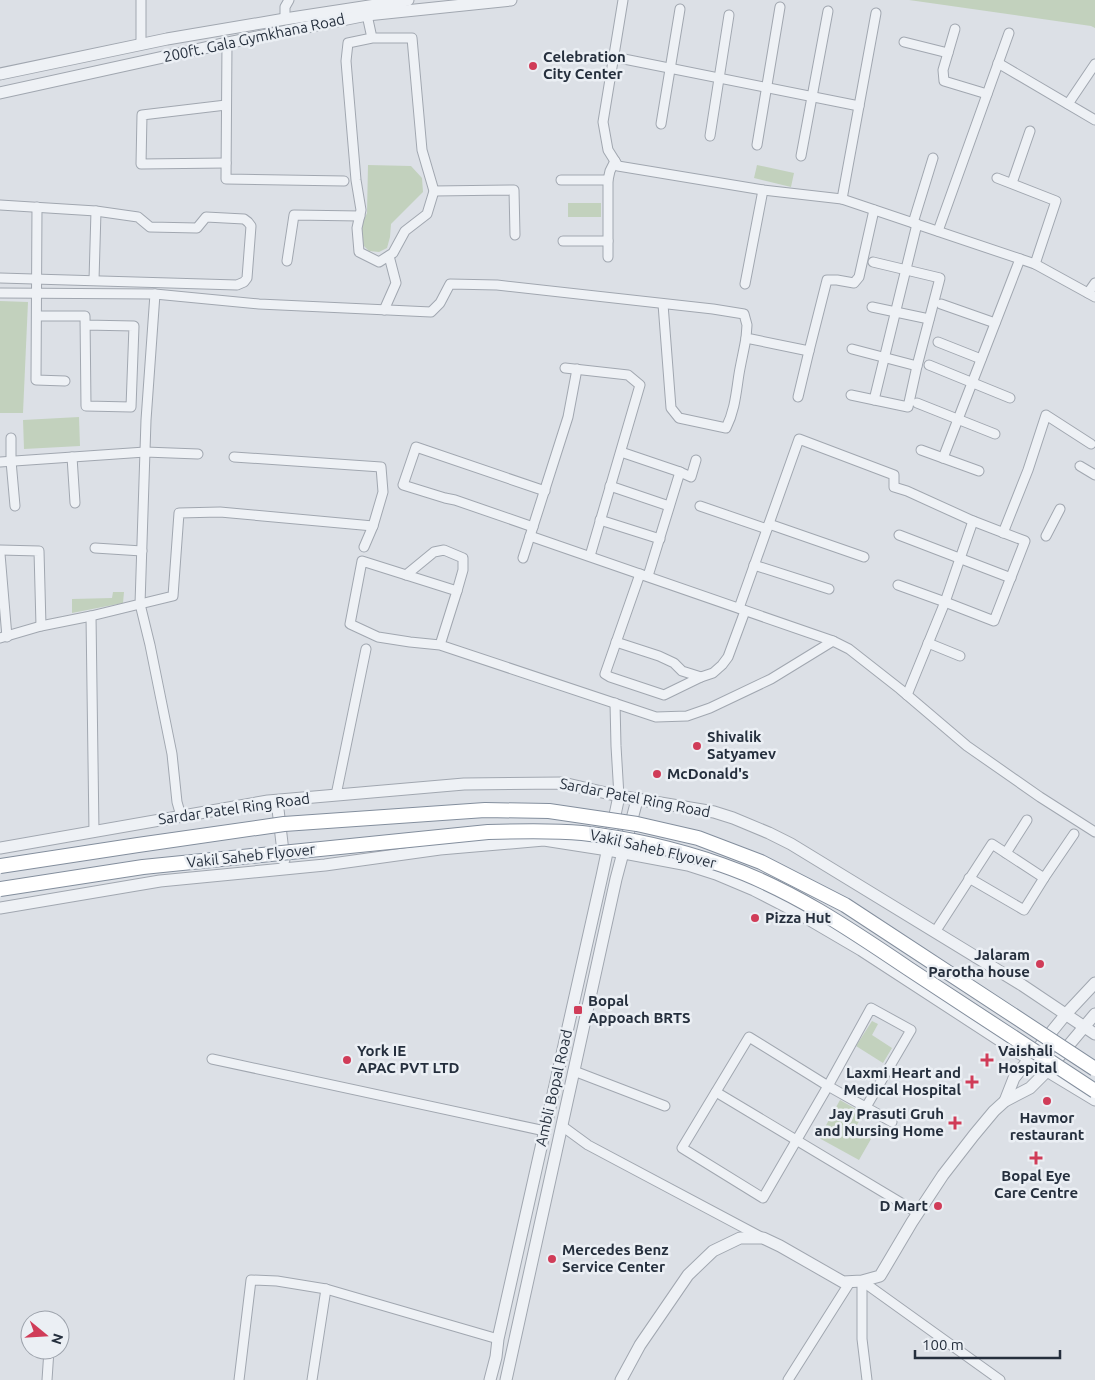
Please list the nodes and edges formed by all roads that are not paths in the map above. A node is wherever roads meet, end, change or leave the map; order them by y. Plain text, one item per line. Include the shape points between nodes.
1 (141, 0) edge
2 (289, 0) edge
3 (408, 0) edge
4 (511, 0) edge
5 (623, 0) edge
6 (355, 4) edge
7 (780, 8) dead end
8 (680, 9) dead end
9 (828, 11) dead end
10 (876, 13) dead end
11 (367, 15) junction
12 (729, 15) dead end
13 (285, 19) junction
14 (955, 29) dead end
15 (1009, 33) dead end
16 (372, 38) junction
17 (227, 42) junction
18 (904, 42) dead end
19 (142, 44) junction
20 (948, 53) junction
21 (614, 57) junction
22 (998, 63) junction
23 (1095, 64) edge
24 (670, 68) junction
25 (0, 74) edge
26 (719, 78) junction
27 (766, 88) junction
28 (0, 93) edge
29 (987, 94) junction
30 (812, 97) junction
31 (1068, 104) junction
32 (226, 105) junction
33 (859, 106) junction
34 (1095, 120) edge
35 (661, 124) dead end
36 (1030, 132) dead end
37 (710, 136) dead end
38 (757, 145) dead end
39 (801, 156) dead end
40 (933, 158) dead end
41 (614, 161) junction
42 (226, 163) junction
43 (996, 178) dead end
44 (561, 180) dead end
45 (608, 180) junction
46 (344, 181) dead end
47 (1012, 183) junction
48 (763, 190) junction
49 (434, 191) junction
50 (842, 198) junction
51 (0, 205) edge
52 (37, 207) junction
53 (874, 210) junction
54 (96, 211) junction
55 (360, 216) junction
56 (915, 223) junction
57 (938, 231) junction
58 (515, 235) dead end
59 (563, 241) dead end
60 (608, 241) junction
61 (389, 256) junction
62 (608, 257) dead end
63 (1020, 259) junction
64 (287, 261) dead end
65 (873, 262) dead end
66 (1035, 264) junction
67 (906, 270) junction
68 (0, 278) edge
69 (37, 279) junction
70 (94, 280) junction
71 (1095, 283) edge
72 (745, 284) dead end
73 (0, 293) edge
74 (37, 294) junction
75 (155, 294) junction
76 (1092, 295) edge
77 (663, 304) junction
78 (941, 304) dead end
79 (872, 307) dead end
80 (384, 310) junction
81 (895, 312) junction
82 (38, 316) junction
83 (929, 319) junction
84 (995, 323) junction
85 (85, 325) junction
86 (746, 338) junction
87 (938, 342) dead end
88 (852, 349) dead end
89 (809, 350) junction
90 (884, 357) junction
91 (981, 359) junction
92 (929, 365) dead end
93 (917, 366) junction
94 (564, 368) dead end
95 (577, 369) junction
96 (65, 381) dead end
97 (972, 382) junction
98 (850, 395) dead end
99 (798, 396) dead end
100 (1010, 398) dead end
101 (874, 400) junction
102 (917, 403) dead end
103 (958, 419) junction
104 (995, 434) dead end
105 (11, 438) dead end
106 (1091, 444) dead end
107 (921, 450) dead end
108 (145, 452) junction
109 (621, 452) junction
110 (198, 454) dead end
111 (72, 457) junction
112 (234, 457) dead end
113 (943, 458) junction
114 (696, 460) dead end
115 (11, 461) junction
116 (0, 462) edge
117 (1080, 466) dead end
118 (979, 471) dead end
119 (680, 472) junction
120 (1095, 474) edge
121 (610, 486) junction
122 (545, 491) junction
123 (75, 503) dead end
124 (15, 506) dead end
125 (670, 506) junction
126 (700, 506) dead end
127 (1060, 509) dead end
128 (600, 520) junction
129 (973, 521) junction
130 (373, 526) junction
131 (768, 526) junction
132 (532, 531) junction
133 (1003, 533) junction
134 (898, 535) dead end
135 (1046, 536) dead end
136 (660, 538) junction
137 (364, 547) dead end
138 (95, 548) dead end
139 (142, 551) junction
140 (0, 552) edge
141 (590, 556) junction
142 (864, 557) dead end
143 (524, 558) dead end
144 (960, 558) junction
145 (754, 565) junction
146 (406, 574) junction
147 (644, 575) junction
148 (1011, 578) junction
149 (898, 585) dead end
150 (829, 589) dead end
151 (457, 590) junction
152 (945, 602) junction
153 (140, 604) junction
154 (742, 609) junction
155 (91, 616) junction
156 (41, 626) junction
157 (3, 638) edge
158 (833, 641) junction
159 (616, 642) junction
160 (928, 643) junction
161 (440, 646) junction
162 (366, 650) dead end
163 (960, 656) dead end
164 (701, 677) junction
165 (907, 695) junction
166 (615, 704) junction
167 (336, 795) junction
168 (619, 796) junction
169 (277, 800) junction
170 (637, 800) junction
171 (181, 816) junction
172 (1027, 820) dead end
173 (94, 832) junction
174 (1095, 832) edge
175 (1074, 834) dead end
176 (0, 848) edge
177 (608, 850) junction
178 (623, 853) junction
179 (1006, 853) junction
180 (0, 866) edge
181 (285, 869) junction
182 (969, 878) junction
183 (1044, 878) junction
184 (0, 889) edge
185 (0, 908) edge
186 (935, 932) junction
187 (1095, 983) edge
188 (1066, 1014) junction
189 (1095, 1014) edge
190 (1085, 1027) junction
191 (1095, 1034) edge
192 (212, 1059) dead end
193 (1030, 1060) junction
194 (1095, 1069) edge
195 (574, 1071) junction
196 (1047, 1071) junction
197 (828, 1086) junction
198 (1095, 1091) edge
199 (716, 1092) junction
200 (1095, 1100) edge
201 (1005, 1101) junction
202 (665, 1106) dead end
203 (866, 1107) junction
204 (892, 1122) dead end
205 (562, 1126) junction
206 (545, 1131) junction
207 (797, 1140) junction
208 (918, 1213) junction
209 (763, 1238) junction
210 (862, 1281) junction
211 (850, 1282) junction
212 (326, 1289) junction
213 (498, 1339) junction
214 (48, 1360) edge
215 (47, 1380) edge
216 (239, 1380) edge
217 (312, 1380) edge
218 (490, 1380) edge
219 (506, 1380) edge
220 (621, 1380) edge
221 (788, 1380) edge
222 (867, 1380) edge
223 (1000, 1380) edge

1 - 19 street
2 - 13 street via 285,6
3 - 6 street
4 - 11 street, 200ft. Gala Gymkhana Road
5 - 21 street
6 - 13 street
7 - 27 street
8 - 24 street
9 - 30 street
10 - 33 street
11 - 16 street
11 - 17 street, 200ft. Gala Gymkhana Road
12 - 26 street
13 - 19 street
14 - 20 street
15 - 22 street
16 - 49 street via 412,38 422,150
16 - 55 street via 348,43 346,61 356,180 362,210
17 - 28 street, 200ft. Gala Gymkhana Road
17 - 32 street
18 - 20 street
19 - 25 street
20 - 29 street via 943,70 944,81
21 - 24 street
21 - 41 street via 603,122 608,150
22 - 29 street
22 - 31 street
23 - 31 street
24 - 26 street
24 - 35 street
26 - 27 street
26 - 37 street
27 - 30 street
27 - 38 street
29 - 57 street
30 - 33 street
30 - 39 street
31 - 34 street
32 - 42 street
32 - 42 street via 142,115 141,164
33 - 50 street
36 - 47 street
40 - 56 street
41 - 45 street
41 - 48 street via 618,166
42 - 46 street via 226,179
43 - 47 street
44 - 45 street
45 - 60 street
47 - 66 street via 1056,201
48 - 50 street
48 - 72 street
49 - 58 street via 514,190
49 - 61 street via 427,214 405,231
50 - 53 street
51 - 52 street
52 - 54 street
52 - 69 street
53 - 56 street
53 - 89 street via 859,277 854,283 828,280
54 - 70 street
54 - 70 street via 138,216 150,227 197,228 206,217 244,219 251,226 247,278 238,285
55 - 61 street via 357,228 359,252 379,262
55 - 64 street via 294,215
56 - 57 street
56 - 67 street
57 - 63 street
59 - 60 street
60 - 62 street
61 - 80 street via 396,283
63 - 66 street
63 - 84 street
65 - 67 street
66 - 76 street
67 - 81 street
67 - 83 street via 940,278
68 - 69 street
69 - 70 street
69 - 74 street
71 - 76 street
73 - 74 street
74 - 75 street
74 - 82 street
75 - 80 street via 259,304
75 - 108 street
77 - 80 street via 497,285 450,284 431,312
77 - 86 street via 744,314
77 - 86 street via 671,408 679,418 726,428 736,404
78 - 84 street
79 - 81 street
81 - 83 street
81 - 90 street
82 - 85 street via 85,316
82 - 96 street via 36,380
83 - 93 street
84 - 91 street
85 - 85 street via 86,406 131,407 134,326
86 - 89 street
87 - 91 street
88 - 90 street
89 - 99 street
90 - 93 street
90 - 101 street
91 - 97 street
92 - 97 street
93 - 101 street via 908,407
94 - 95 street
95 - 109 street via 628,375 640,385
95 - 122 street via 568,417
97 - 100 street
97 - 103 street
98 - 101 street
102 - 103 street
103 - 104 street
103 - 113 street
105 - 115 street
106 - 133 street via 1046,415
107 - 113 street
108 - 110 street
108 - 111 street
108 - 139 street
109 - 119 street
109 - 121 street
111 - 115 street
111 - 123 street
112 - 130 street via 381,467 383,492
113 - 118 street
114 - 119 street via 691,477
115 - 116 street
115 - 124 street
117 - 120 street
119 - 125 street
121 - 125 street
121 - 128 street
122 - 132 street
122 - 132 street via 416,447 407,472 403,485 455,500
125 - 136 street
126 - 131 street
127 - 135 street
128 - 136 street
128 - 141 street
129 - 131 street via 894,487 894,475 799,439
129 - 133 street
129 - 144 street
130 - 137 street
130 - 153 street via 220,512 178,513 173,596
131 - 142 street
131 - 145 street
132 - 141 street
132 - 143 street
133 - 148 street via 1025,541
134 - 144 street
136 - 147 street
138 - 139 street
139 - 153 street
140 - 156 street via 39,551
140 - 157 street
141 - 147 street
144 - 148 street
144 - 152 street
145 - 150 street
145 - 154 street
146 - 151 street
146 - 151 street via 434,552 444,550 463,558
146 - 161 street via 362,561 350,624 378,637
147 - 154 street
147 - 159 street
148 - 152 street via 994,621
149 - 152 street
151 - 161 street
152 - 160 street
153 - 155 street
153 - 171 street via 172,754
154 - 158 street
154 - 164 street via 728,657 713,673
155 - 156 street
155 - 173 street
156 - 157 street
158 - 165 street via 849,649
158 - 166 street via 770,679 686,716 656,717
159 - 164 street via 659,656 682,671
159 - 164 street via 605,674 610,677 664,695
160 - 163 street
160 - 165 street
161 - 166 street
162 - 167 street
165 - 174 street via 967,746
166 - 168 street
167 - 168 street, Sardar Patel Ring Road via 464,784 563,782
167 - 169 street, Sardar Patel Ring Road
168 - 170 street, Sardar Patel Ring Road
168 - 177 street, Ambli Bopal Road
169 - 171 street, Sardar Patel Ring Road
169 - 181 street
170 - 178 street, Ambli Bopal Road
170 - 186 street, Sardar Patel Ring Road via 714,812 769,833
171 - 173 street, Sardar Patel Ring Road
172 - 179 street
173 - 176 street, Sardar Patel Ring Road
175 - 183 street
177 - 178 street
177 - 181 street via 544,840 440,849
177 - 206 street, Ambli Bopal Road
178 - 193 street via 688,865 754,890 892,970
178 - 195 street, Ambli Bopal Road
179 - 182 street via 992,844
179 - 183 street
180 - 194 highway, Vakil Saheb Flyover, bridge via 284,824 485,810 549,811 638,824 698,838 761,862 845,906
181 - 185 street via 160,881
182 - 183 street via 1024,910
182 - 186 street
184 - 198 highway, Vakil Saheb Flyover, bridge via 143,867 488,832 583,833 628,841 723,865 774,887 840,923
186 - 188 street, Sardar Patel Ring Road
187 - 188 street
188 - 190 street, Sardar Patel Ring Road
188 - 193 street
189 - 190 street
190 - 191 street, Sardar Patel Ring Road
190 - 196 street
192 - 206 street
193 - 196 street
193 - 201 street via 1014,1078
195 - 202 street
195 - 205 street, Ambli Bopal Road
196 - 200 street
196 - 201 street via 1030,1088
197 - 199 street via 749,1037
197 - 203 street
197 - 203 street via 871,1008 907,1027 911,1030
197 - 207 street
199 - 207 street
199 - 207 street via 682,1148 763,1198
201 - 208 street via 974,1135
203 - 204 street
205 - 209 street via 588,1145
205 - 219 street, Ambli Bopal Road
206 - 213 street, Ambli Bopal Road
207 - 208 street
208 - 210 street via 880,1276
209 - 211 street via 844,1282
209 - 220 street via 740,1238 713,1251 688,1274 640,1344
210 - 211 street
210 - 222 street via 862,1339
210 - 223 street
211 - 221 street
212 - 213 street
212 - 216 street via 251,1280
212 - 217 street
213 - 218 street, Ambli Bopal Road
214 - 215 street

